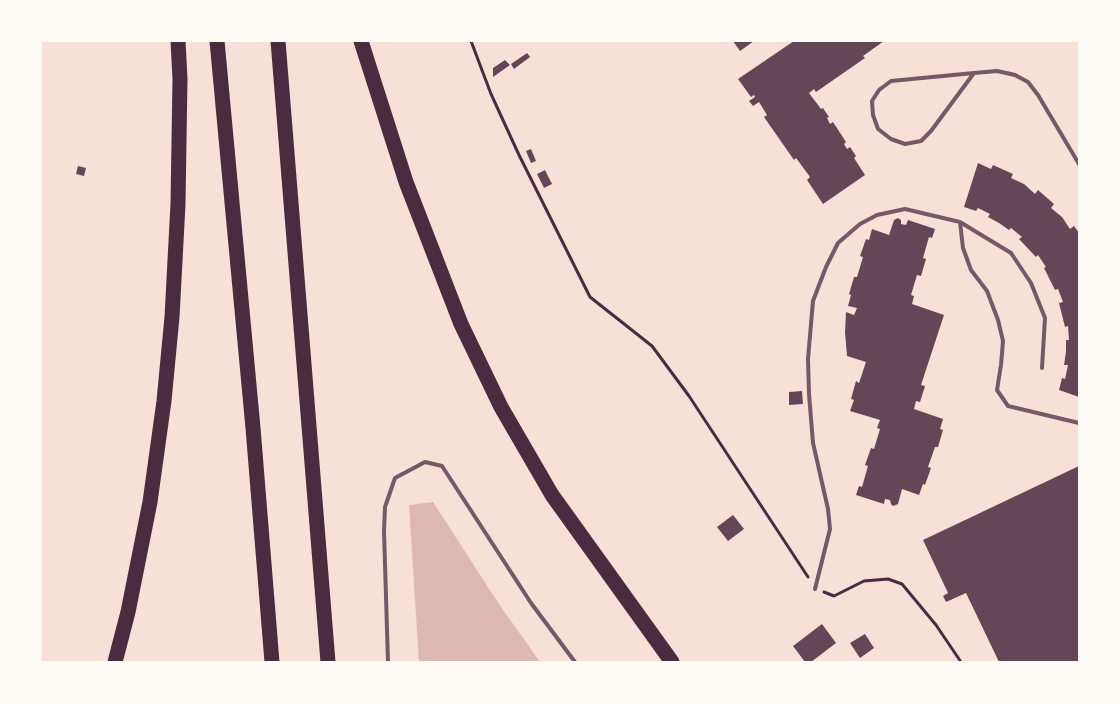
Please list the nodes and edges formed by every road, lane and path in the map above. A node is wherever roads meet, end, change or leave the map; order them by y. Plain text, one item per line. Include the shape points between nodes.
1 (178, 41) edge
2 (217, 41) edge
3 (278, 41) edge
4 (361, 41) edge
5 (472, 43) edge
6 (974, 73) junction
7 (1079, 164) edge
8 (960, 222) junction
9 (1042, 368) dead end
10 (1079, 423) edge
11 (816, 589) junction
12 (115, 662) edge
13 (272, 662) edge
14 (328, 662) edge
15 (388, 662) edge
16 (575, 662) edge
17 (672, 662) edge
18 (961, 662) edge

1 - 12 highway via 178,204 164,401 150,502
2 - 13 highway
3 - 14 highway
4 - 17 highway via 406,182 461,324 501,406 552,495
5 - 11 path via 519,155 590,297 652,346 689,396
6 - 6 lane via 891,81 879,90 872,101 878,129 905,144 921,141
6 - 7 lane via 997,71 1028,82
8 - 9 lane via 1011,253 1031,282 1045,318
8 - 10 lane via 968,263 987,291 1003,341 997,390 1008,406
8 - 11 lane via 905,209 877,215 860,224 838,243 826,267 813,301 808,359 813,443 830,529
11 - 18 path via 834,596 864,581 888,579 902,584
15 - 16 lane via 385,506 395,478 425,462 442,466 531,603

